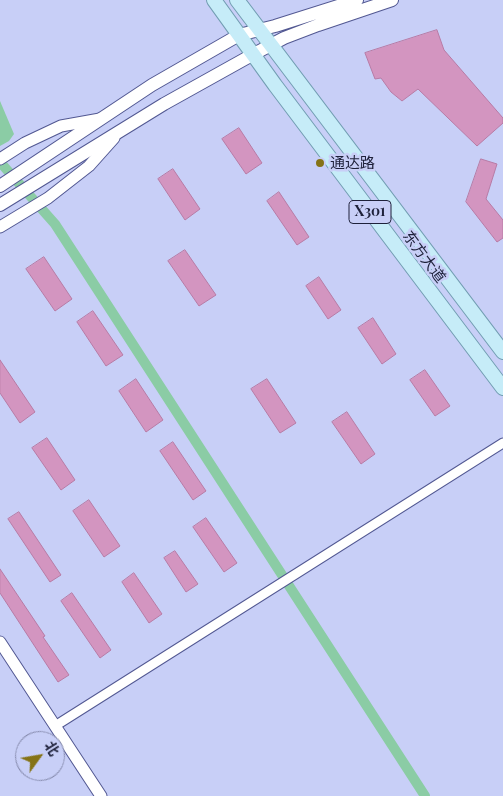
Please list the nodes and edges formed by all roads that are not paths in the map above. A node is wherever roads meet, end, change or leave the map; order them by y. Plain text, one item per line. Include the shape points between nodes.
1 (214, 0) edge
2 (236, 0) edge
3 (357, 0) edge
4 (392, 0) edge
5 (258, 31) junction
6 (239, 35) junction
7 (271, 46) junction
8 (252, 55) junction
9 (102, 119) junction
10 (116, 135) junction
11 (0, 159) edge
12 (0, 186) edge
13 (0, 205) edge
14 (0, 227) edge
15 (503, 352) edge
16 (503, 388) edge
17 (503, 443) edge
18 (0, 642) edge
19 (55, 726) junction
20 (101, 796) edge

1 - 6 main road, 东方大道 / X301
2 - 5 main road, 东方大道 / X301
3 - 5 main road
4 - 7 main road via 318,25
5 - 6 main road
5 - 7 main road, 东方大道 / X301
6 - 8 main road, 东方大道 / X301
6 - 9 main road via 152,85
7 - 8 main road
7 - 15 main road, 东方大道 / X301
8 - 10 main road
8 - 16 main road, 东方大道 / X301
9 - 11 street via 61,126
9 - 12 main road
10 - 13 main road
10 - 14 street via 89,166 48,198
17 - 19 street
18 - 19 street
19 - 20 street

